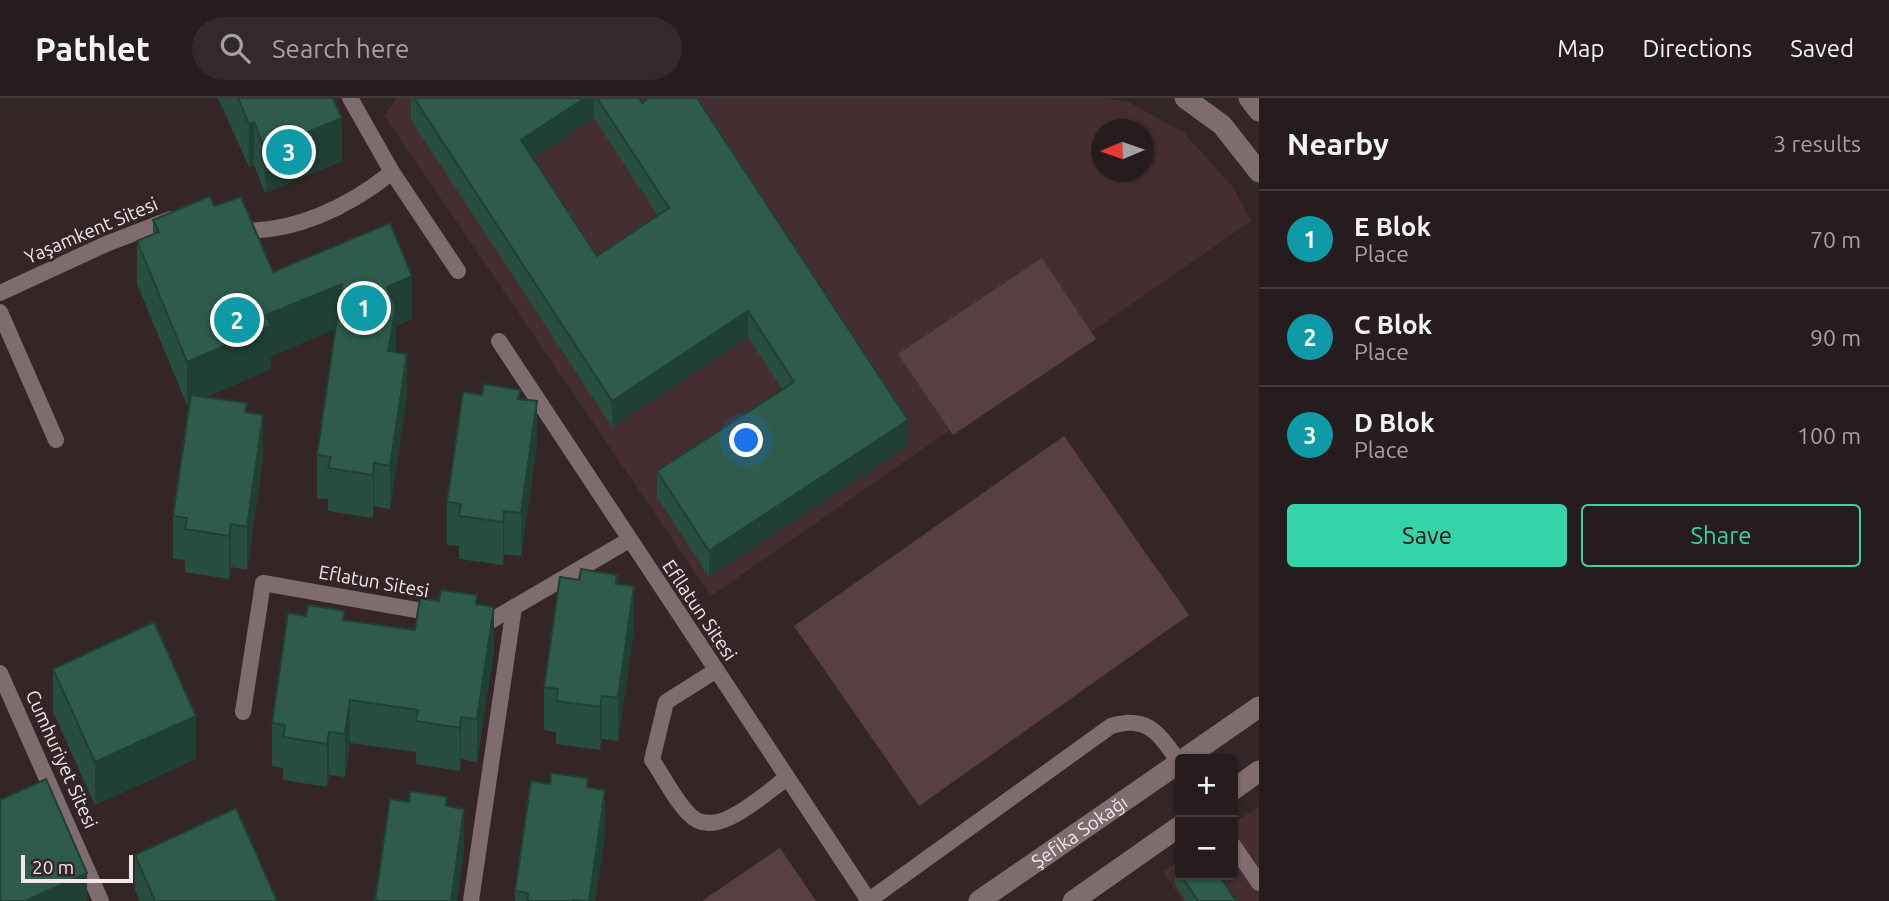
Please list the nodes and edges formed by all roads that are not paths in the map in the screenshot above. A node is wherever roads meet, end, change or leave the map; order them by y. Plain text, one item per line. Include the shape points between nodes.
1 (350, 98) edge
2 (1185, 98) edge
3 (1249, 98) edge
4 (1259, 111) edge
5 (1259, 172) edge
6 (392, 173) junction
7 (191, 212) edge
8 (223, 226) edge
9 (458, 271) dead end
10 (0, 293) edge
11 (0, 312) edge
12 (499, 341) dead end
13 (56, 440) dead end
14 (629, 540) junction
15 (514, 607) junction
16 (715, 671) junction
17 (0, 673) edge
18 (1259, 707) edge
19 (243, 712) dead end
20 (1192, 754) edge
21 (1175, 755) edge
22 (1175, 766) edge
23 (1259, 771) edge
24 (787, 778) junction
25 (1238, 786) edge
26 (1175, 830) edge
27 (1238, 852) edge
28 (1259, 883) edge
29 (101, 901) edge
30 (471, 901) edge
31 (869, 901) edge
32 (979, 901) edge
33 (1073, 901) edge

1 - 6 lane
2 - 5 street via 1222,125
3 - 4 street
6 - 8 lane via 360,198 320,215 246,231
6 - 9 lane
7 - 10 lane, Yaşamkent Sitesi via 106,244
11 - 13 lane
12 - 14 lane, Efllatun Sitesi
14 - 15 lane, Eflatun Sitesi
14 - 16 lane, Efllatun Sitesi
15 - 19 lane, Eflatun Sitesi via 487,622 263,583
15 - 30 lane via 477,813
16 - 24 lane, Efllatun Sitesi
16 - 24 lane via 666,702 652,760 688,814 706,824 721,823
17 - 29 lane, Cumhuriyet Sitesi
18 - 20 street, Şefika Sokağı
21 - 31 lane via 1151,726 1131,722 1111,726
22 - 32 street, Şefika Sokağı
23 - 25 street
24 - 31 lane, Efllatun Sitesi
26 - 33 street
27 - 28 lane

